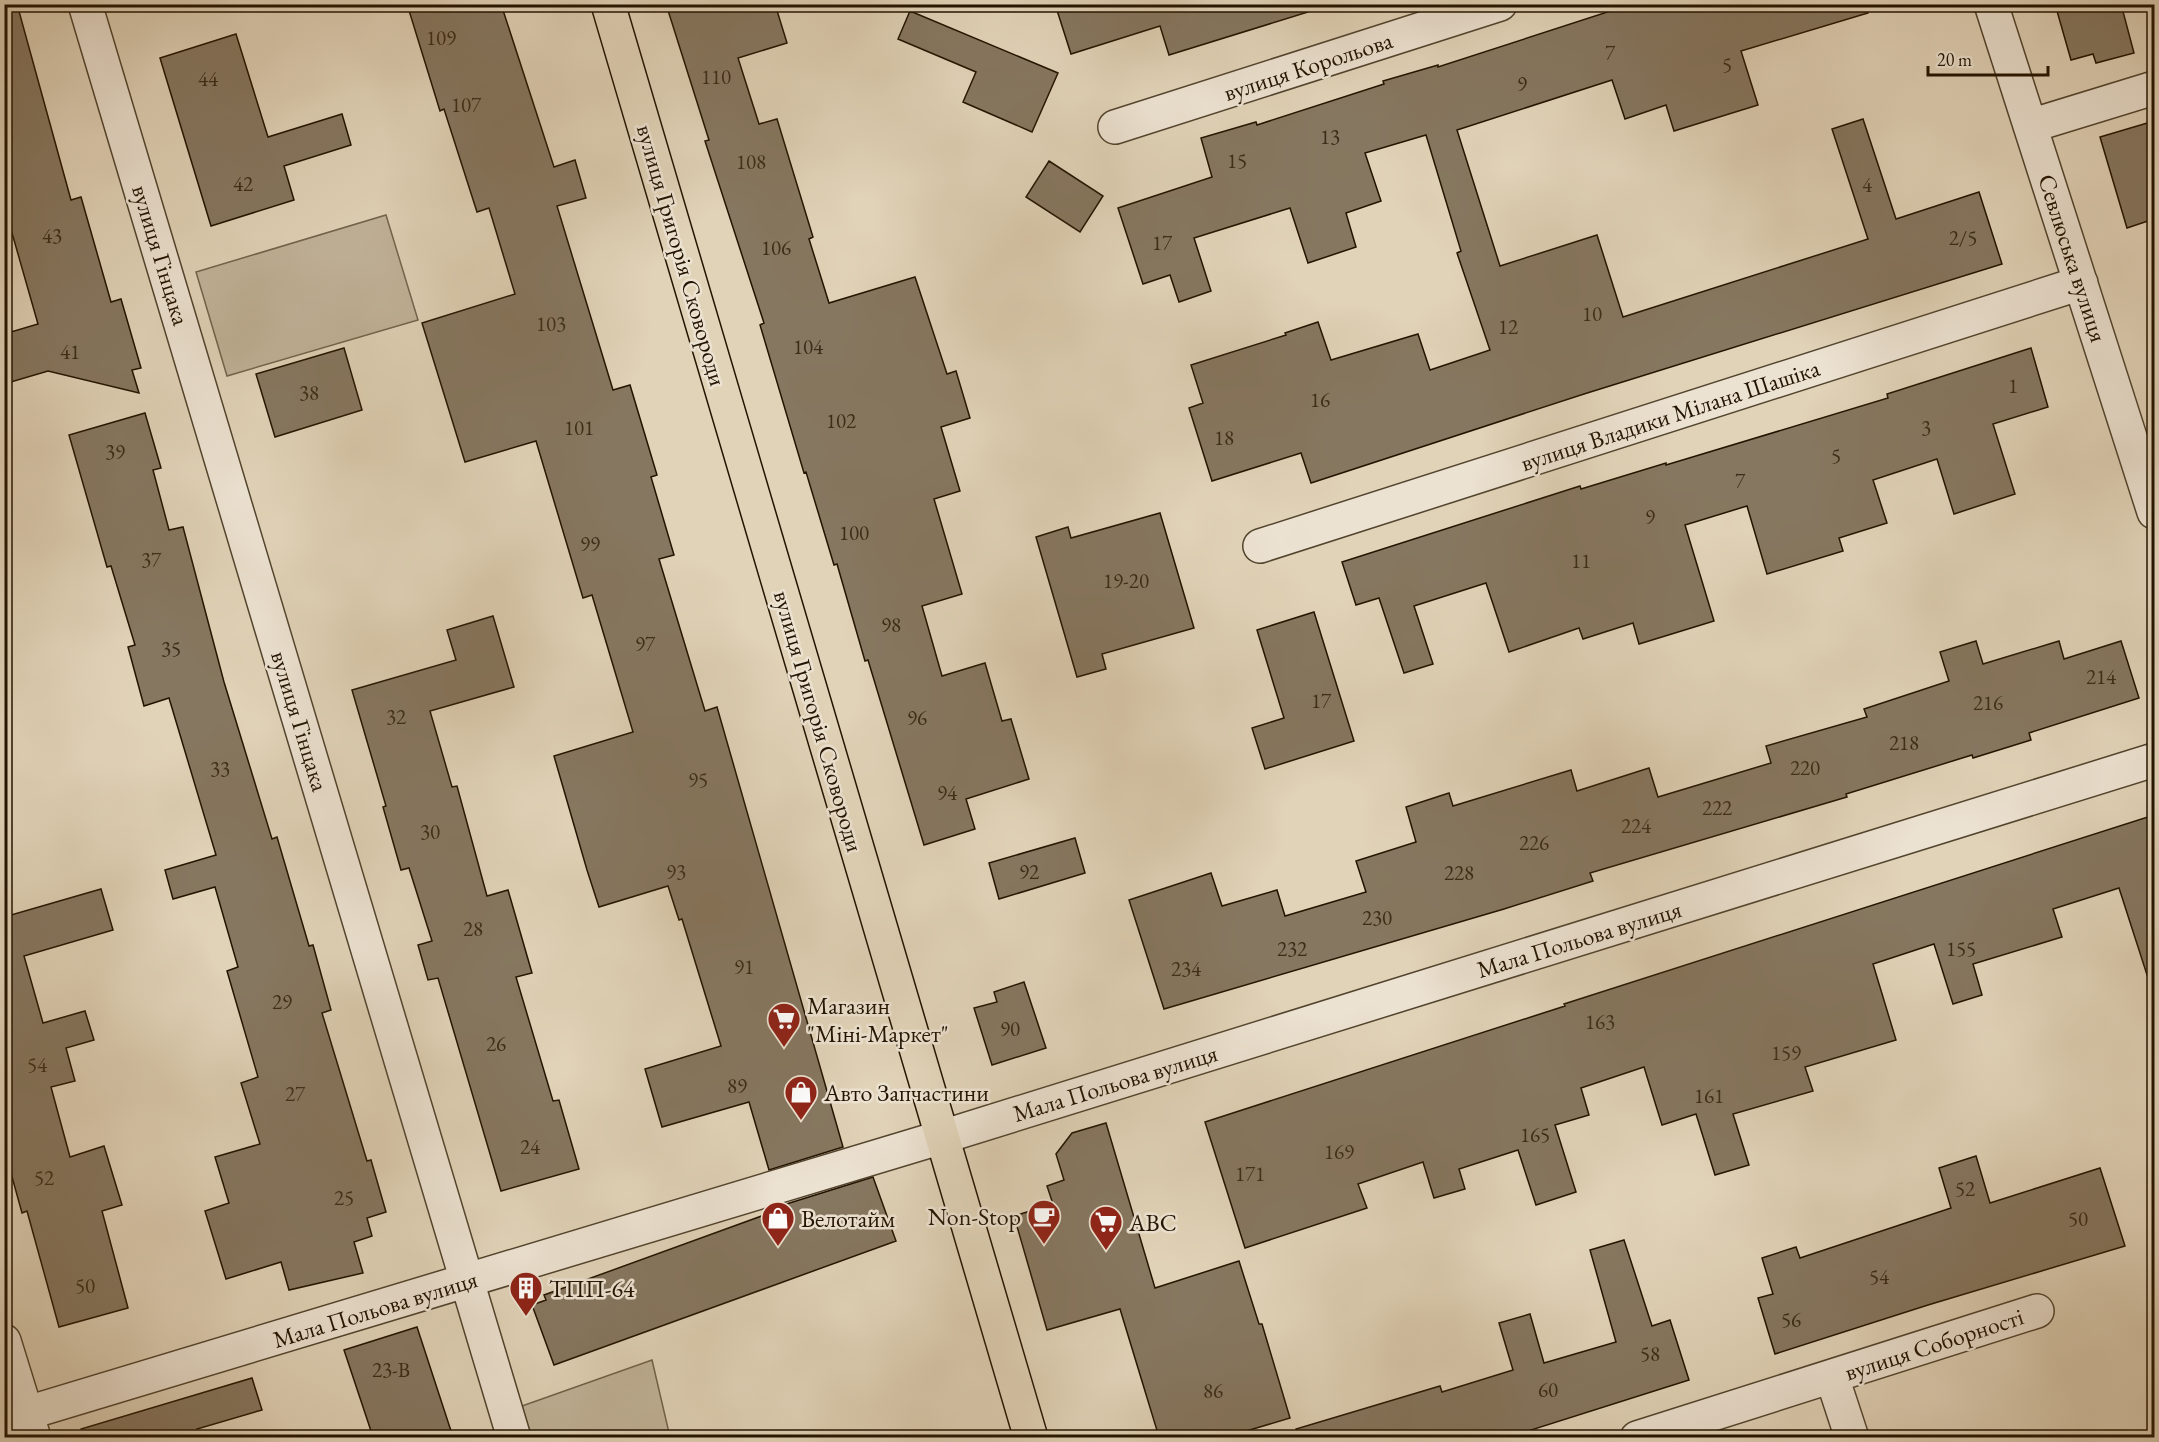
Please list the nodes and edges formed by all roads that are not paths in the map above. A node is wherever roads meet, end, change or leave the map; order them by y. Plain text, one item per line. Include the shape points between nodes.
1 (85, 4) edge
2 (608, 4) edge
3 (1500, 4) edge
4 (1992, 4) edge
5 (2154, 88) edge
6 (2030, 126) junction
7 (1115, 127) dead end
8 (2081, 283) junction
9 (2154, 512) edge
10 (1260, 546) dead end
11 (2154, 760) edge
12 (942, 1137) junction
13 (468, 1281) junction
14 (2037, 1311) dead end
15 (4, 1341) edge
16 (1832, 1377) junction
17 (22, 1424) edge
18 (514, 1437) edge
19 (1031, 1437) edge
20 (1637, 1437) edge
21 (1852, 1437) edge

1 - 13 street, вулиця Гінцака
2 - 12 main road, вулиця Григорія Сковороди
3 - 7 street, вулиця Корольова
4 - 6 street, Севлюська вулиця
5 - 6 street
6 - 8 street, Севлюська вулиця
8 - 9 street, Севлюська вулиця
8 - 10 street, вулиця Владики Мілана Шашіка
11 - 12 street, Мала Польова вулиця
12 - 13 street, Мала Польова вулиця
12 - 19 main road, вулиця Григорія Сковороди
13 - 17 street, Мала Польова вулиця
13 - 18 street, вулиця Гінцака
14 - 16 street, вулиця Соборності
15 - 17 street
16 - 20 street, вулиця Соборності
16 - 21 street, вулиця Соборності

